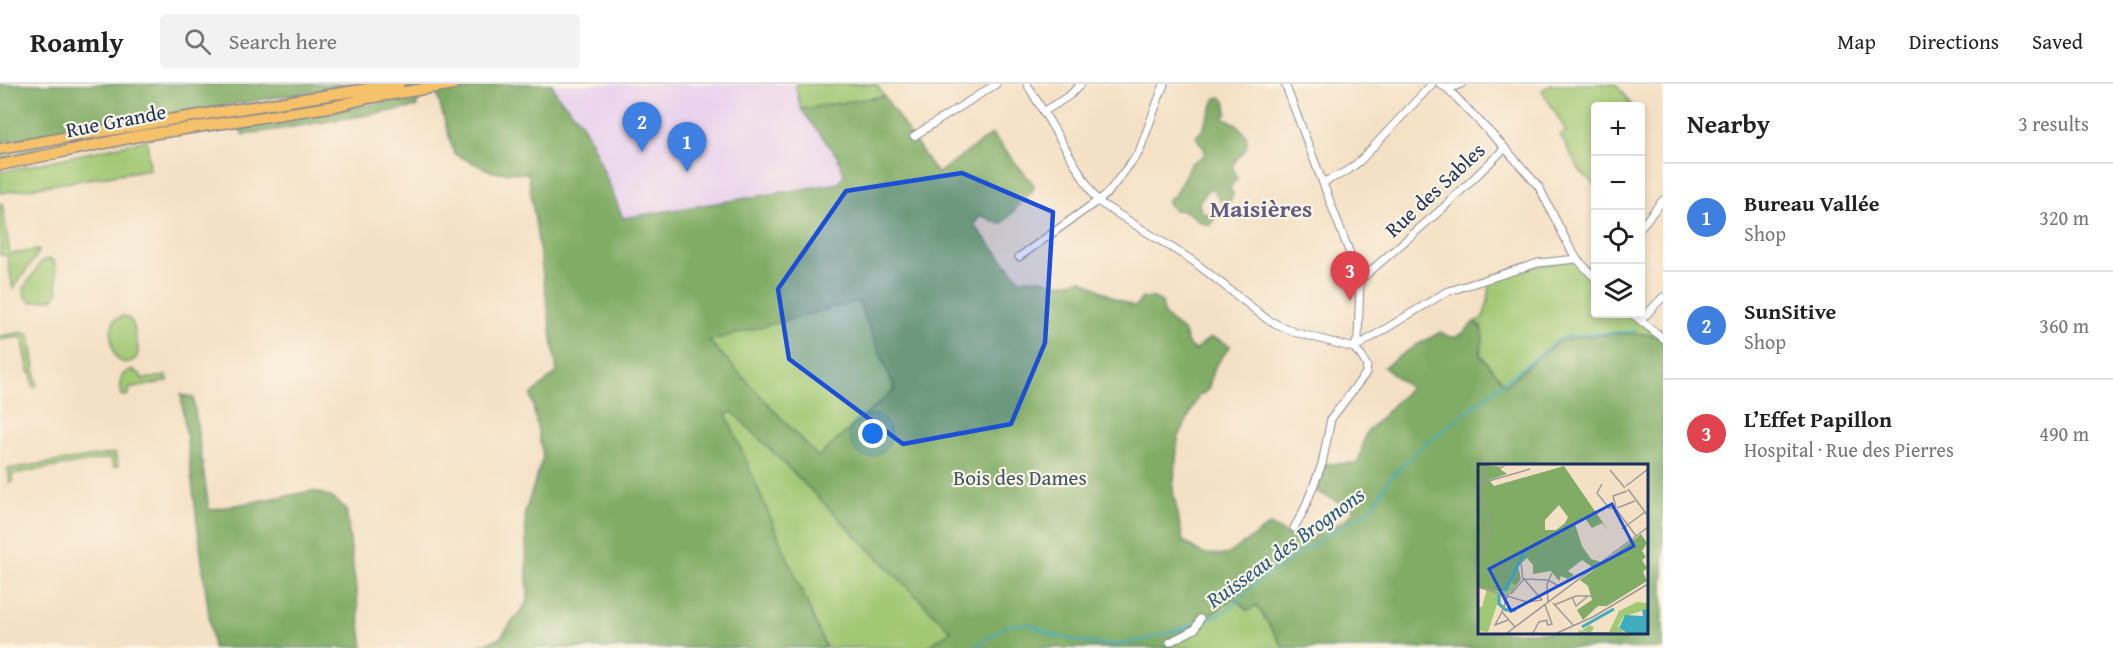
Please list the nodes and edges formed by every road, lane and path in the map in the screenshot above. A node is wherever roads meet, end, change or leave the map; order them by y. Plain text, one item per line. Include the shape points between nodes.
1 (399, 84) edge
2 (454, 84) edge
3 (996, 84) edge
4 (1027, 84) edge
5 (1081, 84) edge
6 (1164, 84) edge
7 (1285, 84) edge
8 (1432, 84) edge
9 (1440, 84) edge
10 (1461, 84) edge
11 (1448, 89) junction
12 (1045, 111) junction
13 (914, 136) dead end
14 (1505, 148) junction
15 (0, 149) edge
16 (0, 165) edge
17 (1324, 182) junction
18 (1663, 200) edge
19 (1097, 201) junction
20 (1645, 223) edge
21 (1019, 257) dead end
22 (1577, 259) junction
23 (1591, 274) edge
24 (1360, 280) junction
25 (1663, 297) edge
26 (1638, 318) edge
27 (1641, 320) junction
28 (1663, 338) edge
29 (1354, 348) junction
30 (1294, 528) dead end
31 (1199, 623) dead end
32 (1170, 642) dead end

1 - 15 main road, Rue Grande
2 - 16 main road, Rue Grande via 138,136
3 - 13 street
4 - 12 street
5 - 12 street
6 - 19 street via 1135,159
7 - 17 street
8 - 17 street via 1360,161
9 - 11 street
10 - 11 street
11 - 14 street
12 - 19 street
14 - 22 street via 1542,192
14 - 24 street, Rue des Sables
17 - 24 street
18 - 20 street
19 - 21 street
19 - 29 street via 1186,257 1268,320 1294,332
22 - 23 street
22 - 29 street via 1538,263 1446,292
24 - 29 street via 1358,338
25 - 27 street
26 - 27 street
27 - 28 street
29 - 30 street via 1368,369 1331,419 1322,464
31 - 32 street

